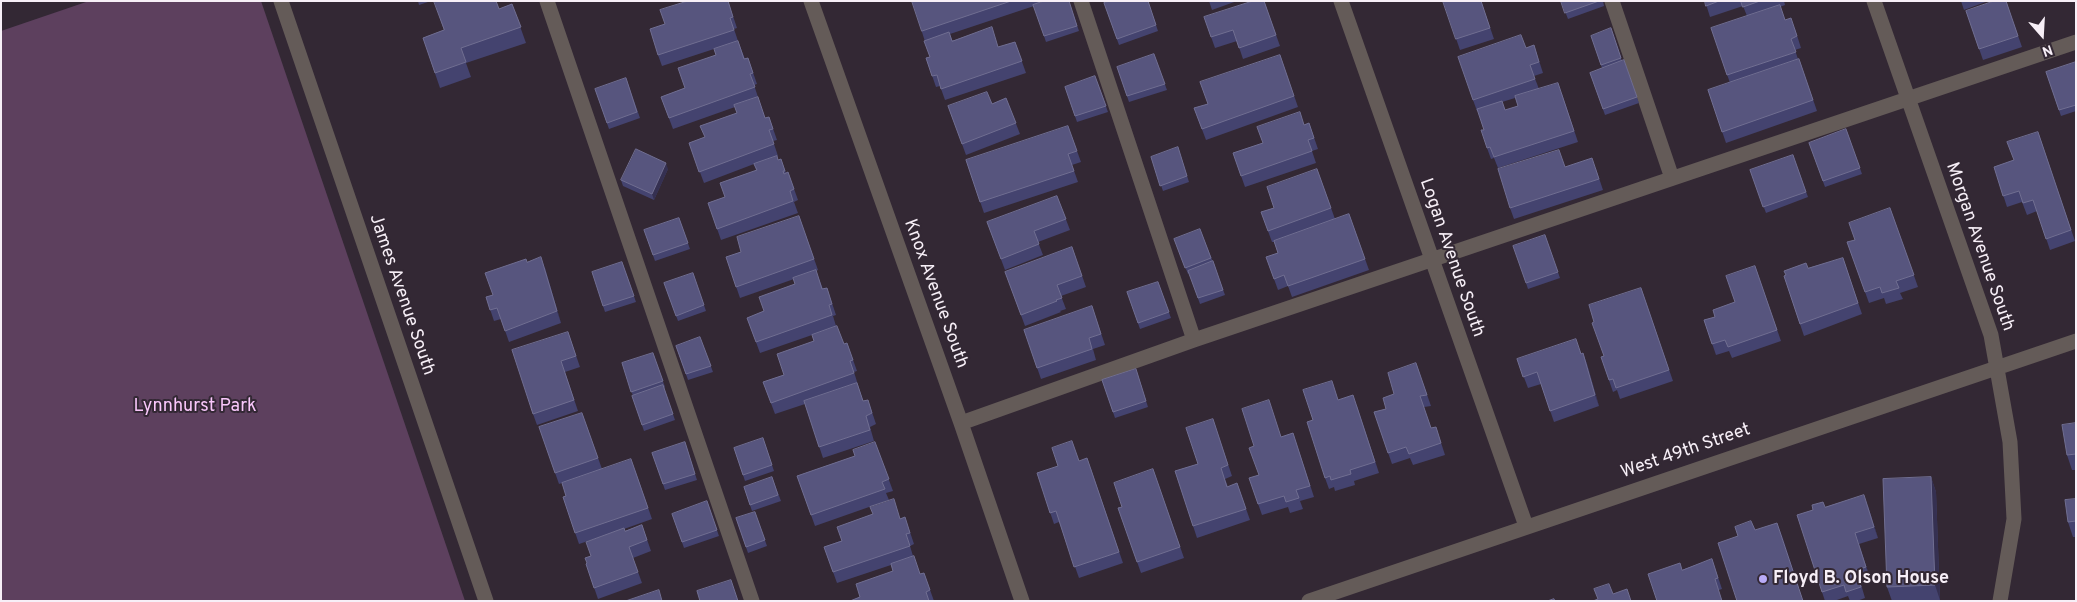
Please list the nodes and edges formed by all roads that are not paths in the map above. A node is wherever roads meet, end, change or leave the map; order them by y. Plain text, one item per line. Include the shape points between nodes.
1 (281, 1) edge
2 (547, 1) edge
3 (810, 1) edge
4 (1081, 1) edge
5 (1341, 1) edge
6 (1612, 1) edge
7 (1874, 1) edge
8 (2076, 42) edge
9 (1908, 99) junction
10 (1672, 178) junction
11 (1431, 260) junction
12 (1194, 340) junction
13 (2076, 341) edge
14 (1996, 369) junction
15 (961, 423) junction
16 (1526, 526) junction
17 (486, 601) edge
18 (752, 601) edge
19 (1022, 601) edge
20 (1309, 601) edge
21 (2000, 601) edge

1 - 17 street, James Avenue South
2 - 18 street
3 - 15 street, Knox Avenue South
4 - 12 street
5 - 11 street, Logan Avenue South
6 - 10 street
7 - 9 street, Morgan Avenue South
8 - 9 street
9 - 10 street
9 - 14 street, Morgan Avenue South via 1991,335
10 - 11 street
11 - 12 street
11 - 16 street, Logan Avenue South
12 - 15 street
13 - 14 street, West 49th Street
14 - 16 street, West 49th Street
14 - 21 street, Morgan Avenue South via 2010,442 2014,519
15 - 19 street, Knox Avenue South
16 - 20 street, West 49th Street

